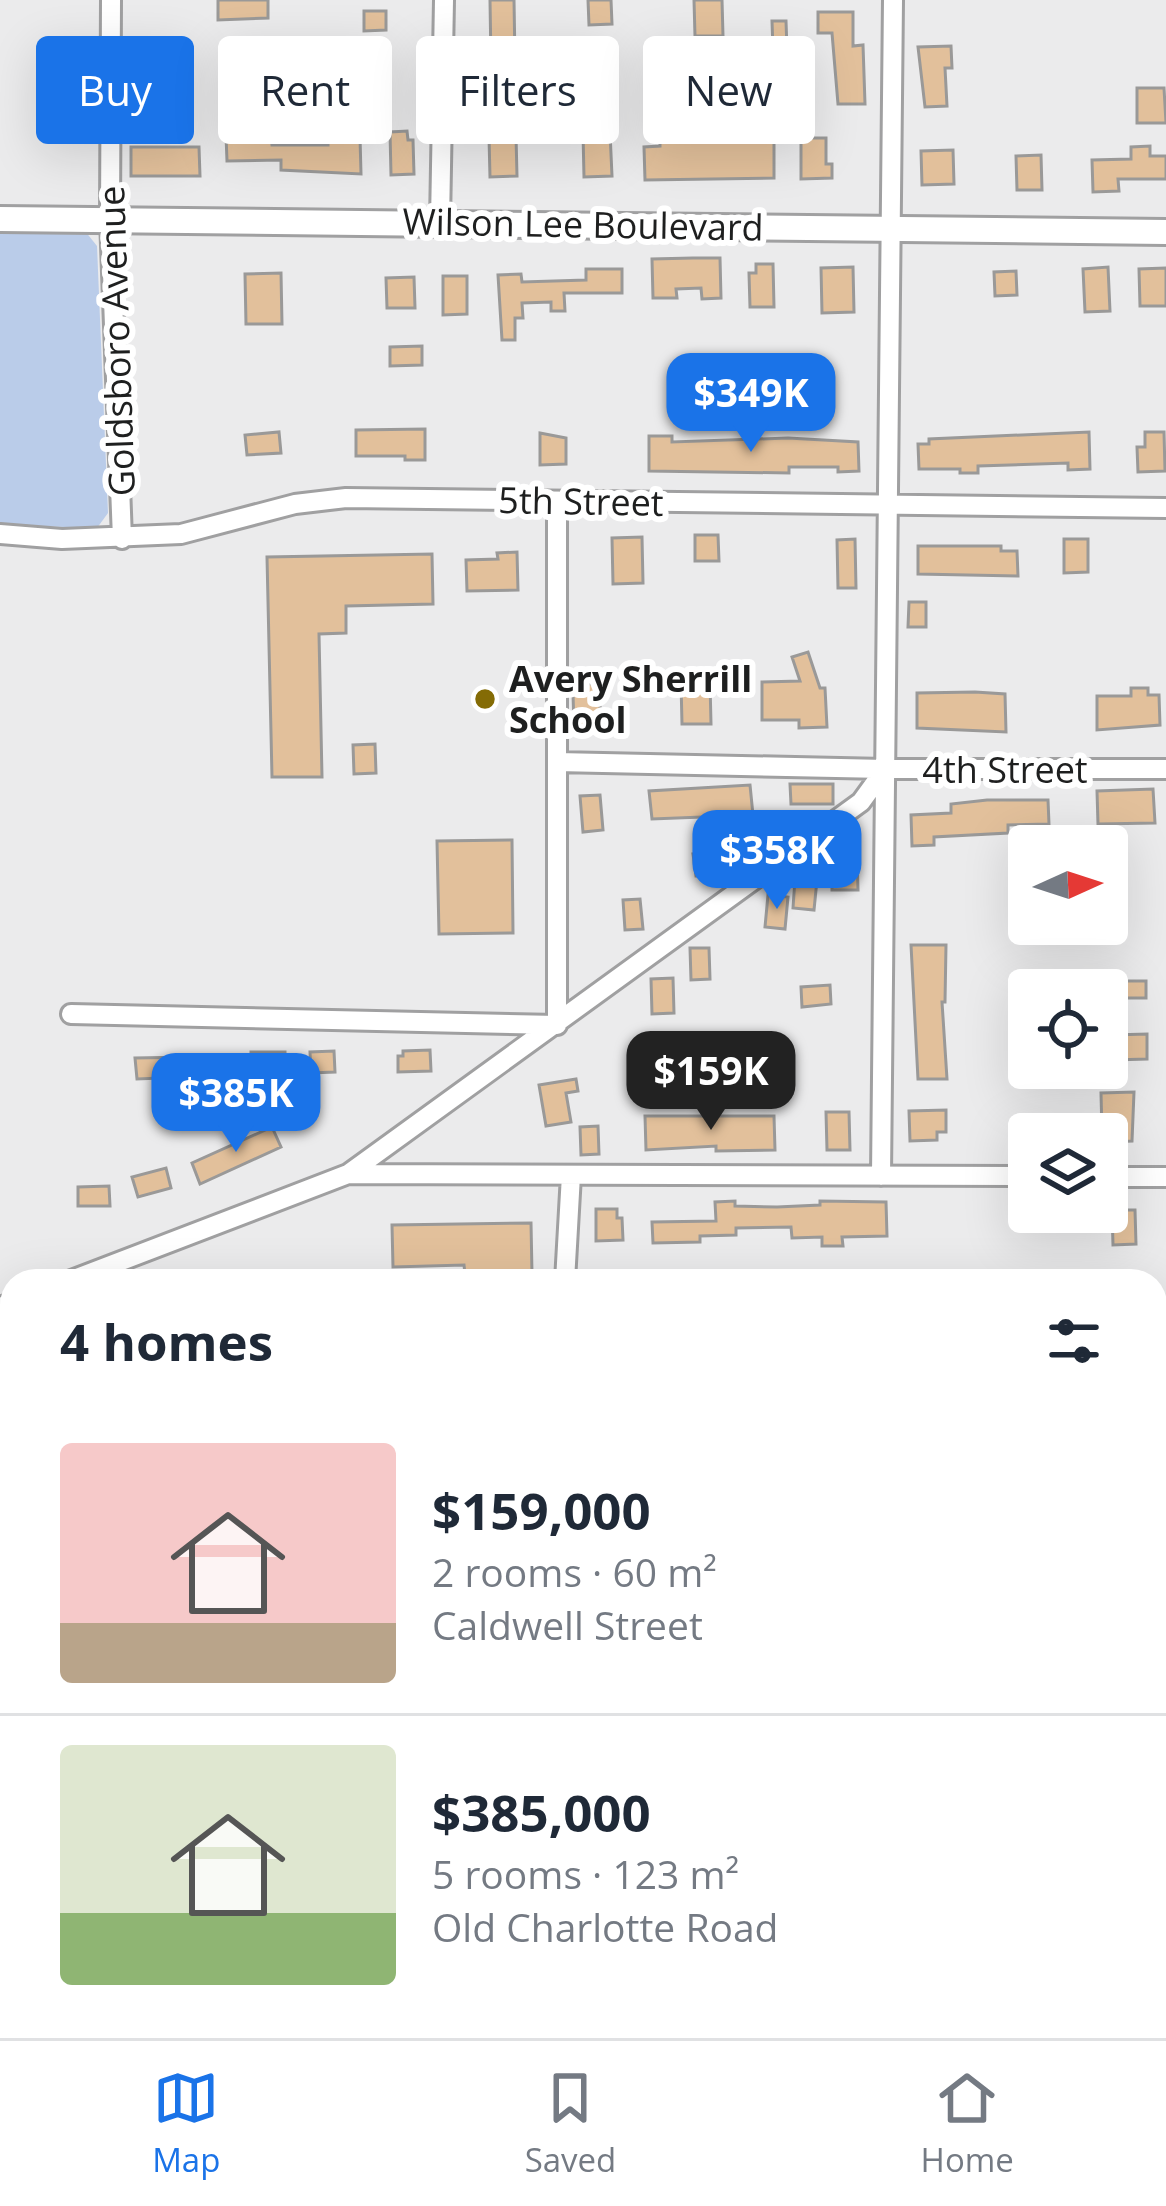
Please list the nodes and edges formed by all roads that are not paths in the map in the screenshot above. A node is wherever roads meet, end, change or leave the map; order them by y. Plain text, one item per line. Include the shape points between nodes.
1 (111, 0) edge
2 (444, 0) edge
3 (893, 0) edge
4 (0, 219) edge
5 (110, 219) junction
6 (440, 222) junction
7 (891, 228) junction
8 (1166, 232) edge
9 (557, 501) junction
10 (888, 505) junction
11 (1166, 508) edge
12 (0, 534) edge
13 (122, 539) junction
14 (557, 762) junction
15 (885, 769) junction
16 (1166, 769) edge
17 (71, 1014) dead end
18 (557, 1025) junction
19 (347, 1174) junction
20 (571, 1175) junction
21 (881, 1176) junction
22 (1008, 1176) edge
23 (1128, 1177) edge
24 (1166, 1177) edge
25 (100, 1269) edge
26 (566, 1269) edge

1 - 5 street, Goldsboro Avenue
2 - 6 street
3 - 7 street
4 - 5 street, Wilson Lee Boulevard
5 - 6 street, Wilson Lee Boulevard
5 - 13 street, Goldsboro Avenue
6 - 7 street, Wilson Lee Boulevard
7 - 8 street, Wilson Lee Boulevard
7 - 10 street
9 - 10 street, 5th Street
9 - 13 street, 5th Street via 346,498 182,535
9 - 14 street
10 - 11 street, 5th Street
10 - 15 street
12 - 13 street, 5th Street
14 - 15 street, 4th Street
14 - 18 street
15 - 16 street, 4th Street
15 - 18 street via 861,802
15 - 21 street
17 - 18 street
18 - 19 street
19 - 20 street
19 - 25 street
20 - 21 street
20 - 26 street
21 - 22 street
23 - 24 street

